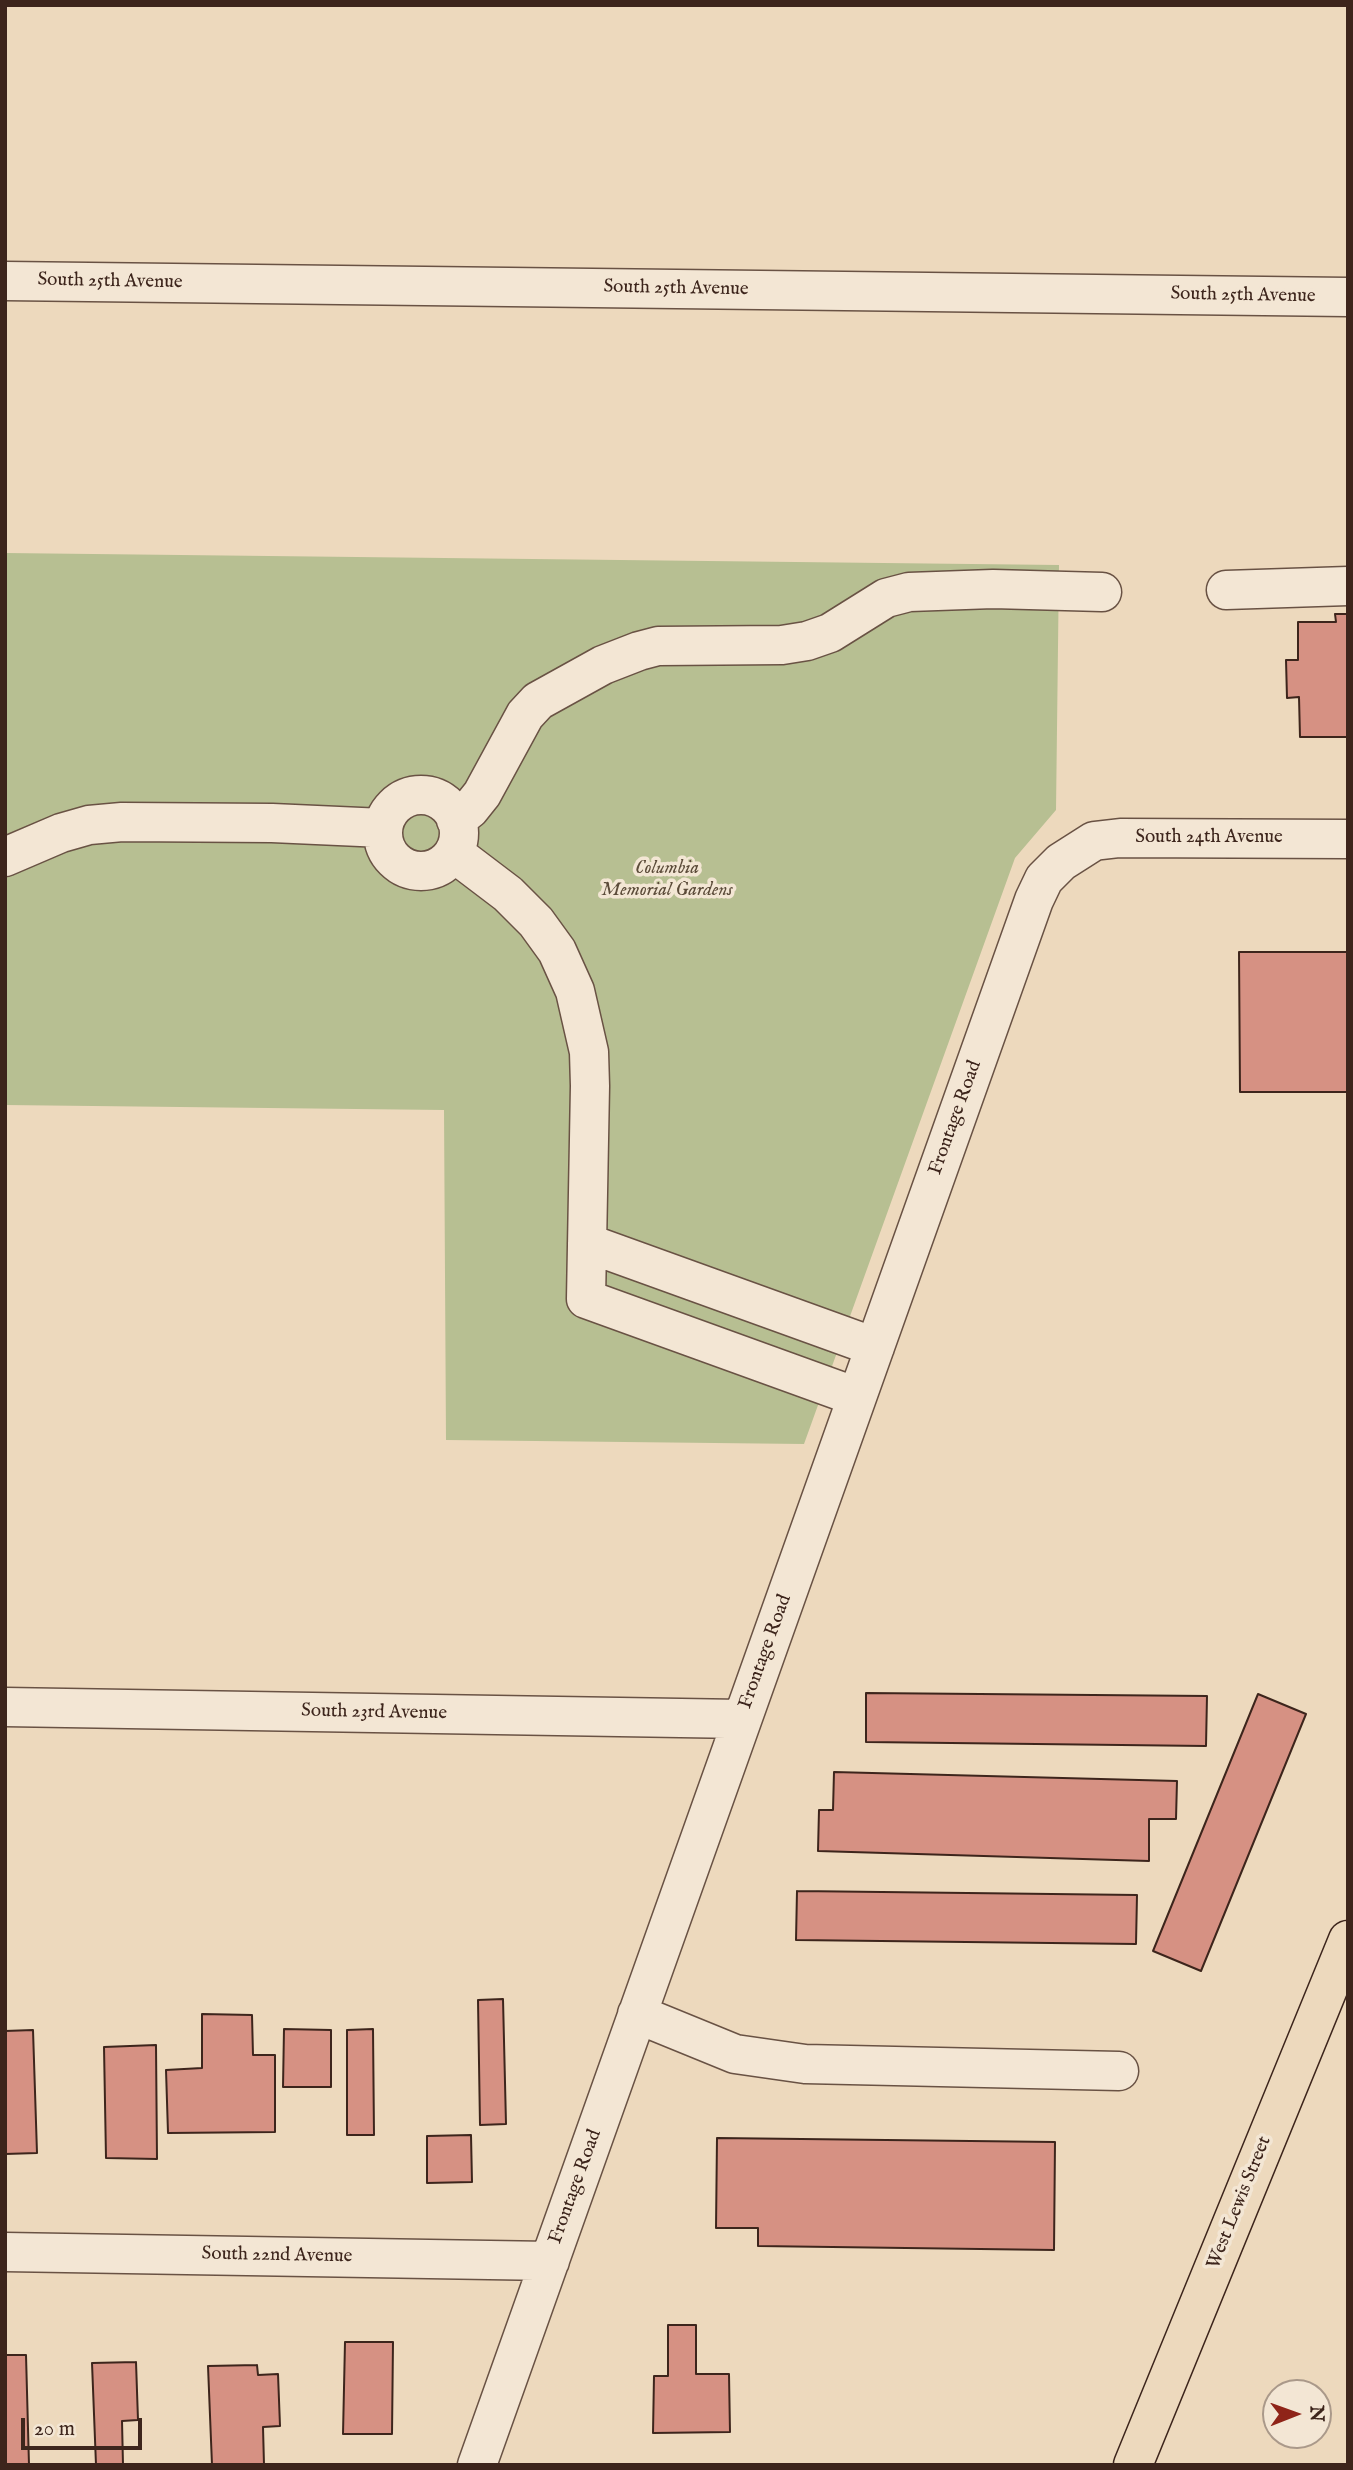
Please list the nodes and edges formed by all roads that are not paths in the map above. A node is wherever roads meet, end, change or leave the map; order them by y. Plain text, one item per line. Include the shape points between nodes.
1 (5, 281) edge
2 (1348, 297) edge
3 (1348, 586) edge
4 (1226, 590) dead end
5 (1102, 592) dead end
6 (383, 828) junction
7 (455, 837) junction
8 (1348, 838) edge
9 (1074, 853) joint
10 (5, 857) edge
11 (587, 1243) junction
12 (875, 1347) junction
13 (857, 1397) junction
14 (5, 1707) edge
15 (743, 1719) junction
16 (1348, 1940) edge
17 (637, 2014) junction
18 (1118, 2071) dead end
19 (5, 2252) edge
20 (550, 2261) junction
21 (477, 2465) edge
22 (1133, 2465) edge

1 - 2 street, South 25th Avenue
3 - 4 street
5 - 7 street via 909,592 886,598 830,633 807,641 658,646 639,651 538,701 525,715
6 - 7 street via 391,857 411,870 435,868
6 - 7 street via 397,802 422,794 447,804
6 - 10 street via 122,822 61,833
7 - 11 street via 536,922 557,951 575,991 589,1052
8 - 9 street, South 24th Avenue via 1120,838 1094,841
9 - 12 street, Frontage Road via 1044,879 1034,900
11 - 12 street
11 - 13 street via 586,1299
12 - 13 street, Frontage Road
13 - 15 street, Frontage Road
14 - 15 street, South 23rd Avenue
15 - 17 street, Frontage Road
16 - 22 main road, West Lewis Street
17 - 18 street via 735,2054 805,2064
17 - 20 street, Frontage Road
19 - 20 street, South 22nd Avenue
20 - 21 street, Frontage Road

